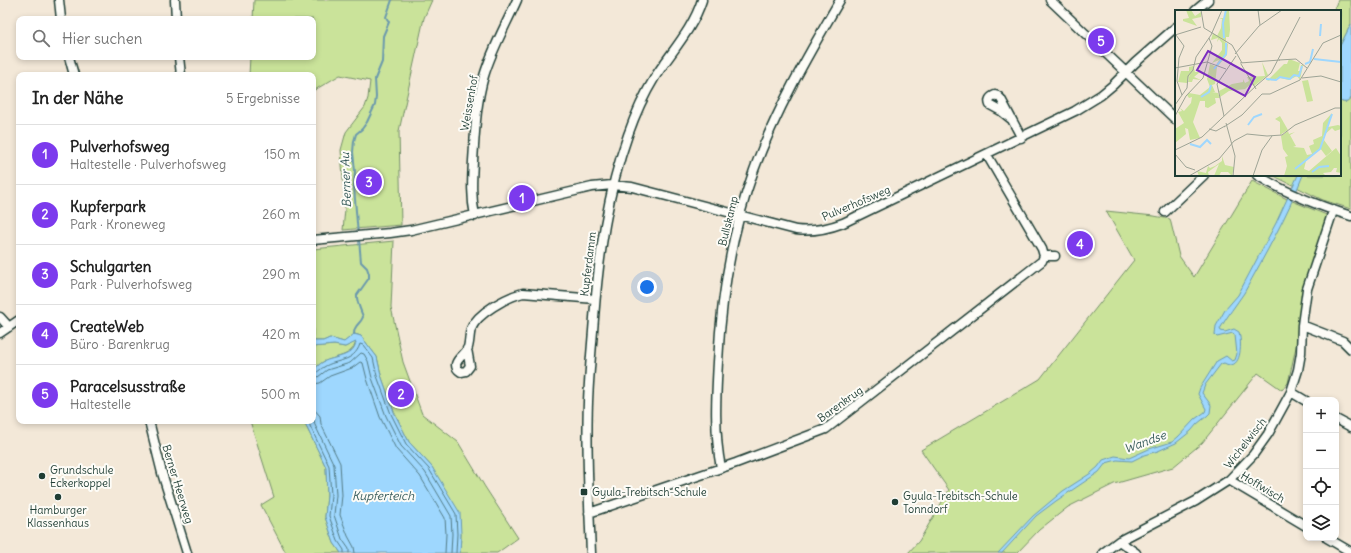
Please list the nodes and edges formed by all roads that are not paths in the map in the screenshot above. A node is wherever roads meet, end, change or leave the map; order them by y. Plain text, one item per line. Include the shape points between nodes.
1 (59, 0) edge
2 (174, 0) edge
3 (517, 0) edge
4 (702, 0) edge
5 (840, 0) edge
6 (1050, 0) edge
7 (1208, 0) edge
8 (1196, 10) edge
9 (61, 16) edge
10 (176, 16) edge
11 (1175, 28) edge
12 (70, 60) edge
13 (179, 60) edge
14 (73, 72) edge
15 (181, 72) edge
16 (1126, 72) junction
17 (1011, 118) dead end
18 (1175, 119) edge
19 (1021, 138) junction
20 (987, 155) junction
21 (1203, 176) edge
22 (1259, 176) edge
23 (612, 185) junction
24 (1334, 210) junction
25 (1165, 212) dead end
26 (740, 215) junction
27 (475, 216) junction
28 (1351, 216) edge
29 (316, 240) edge
30 (1044, 256) junction
31 (1054, 256) dead end
32 (595, 299) junction
33 (0, 317) edge
34 (16, 322) edge
35 (1302, 325) junction
36 (9, 327) junction
37 (0, 333) edge
38 (468, 349) dead end
39 (1351, 349) edge
40 (1291, 392) junction
41 (1303, 399) edge
42 (1339, 420) edge
43 (150, 424) edge
44 (1351, 427) edge
45 (721, 468) junction
46 (1229, 480) junction
47 (589, 513) junction
48 (1303, 524) edge
49 (1332, 541) edge
50 (1119, 542) junction
51 (1351, 552) edge
52 (187, 553) edge
53 (591, 553) edge
54 (1103, 553) edge
55 (1136, 553) edge

1 - 9 street
2 - 10 street
3 - 27 street, Weissenhof via 494,49 479,98 472,198
4 - 23 street, Kupferdamm via 690,26 655,78 641,106 625,143
5 - 26 street, Bullskamp via 776,116 754,170
6 - 16 street
7 - 8 street
11 - 16 street, Pulverhofsweg
12 - 14 street
13 - 15 street
16 - 18 street
16 - 19 street, Pulverhofsweg via 1090,102
17 - 19 street
19 - 20 street, Pulverhofsweg
20 - 26 street, Pulverhofsweg via 827,229 796,230
20 - 30 street
21 - 25 street
22 - 24 street via 1297,196
23 - 26 street, Pulverhofsweg
23 - 27 street, Pulverhofsweg via 592,187
23 - 32 street, Kupferdamm via 604,225
24 - 28 street
24 - 35 street, Wichelwisch via 1307,289
26 - 45 street, Bullskamp via 724,294 719,348 717,447
27 - 29 street, Pulverhofsweg via 411,230
30 - 31 street
30 - 45 street, Barenkrug via 1042,261 831,426
32 - 38 street via 523,293 513,295 477,320 471,328
32 - 47 street, Kupferdamm via 588,401
33 - 36 street
34 - 36 street
35 - 39 street via 1343,341
35 - 40 street, Wichelwisch via 1301,353
36 - 37 street
40 - 41 street
40 - 46 street, Wichelwisch via 1268,434
42 - 44 street
43 - 52 street, Berner Heerweg
45 - 47 street, Barenkrug
46 - 48 street, Hoffwisch
46 - 50 street, Wichelwisch via 1196,501
47 - 53 street, Kupferdamm
49 - 51 street
50 - 54 street, Wichelwisch
50 - 55 street

